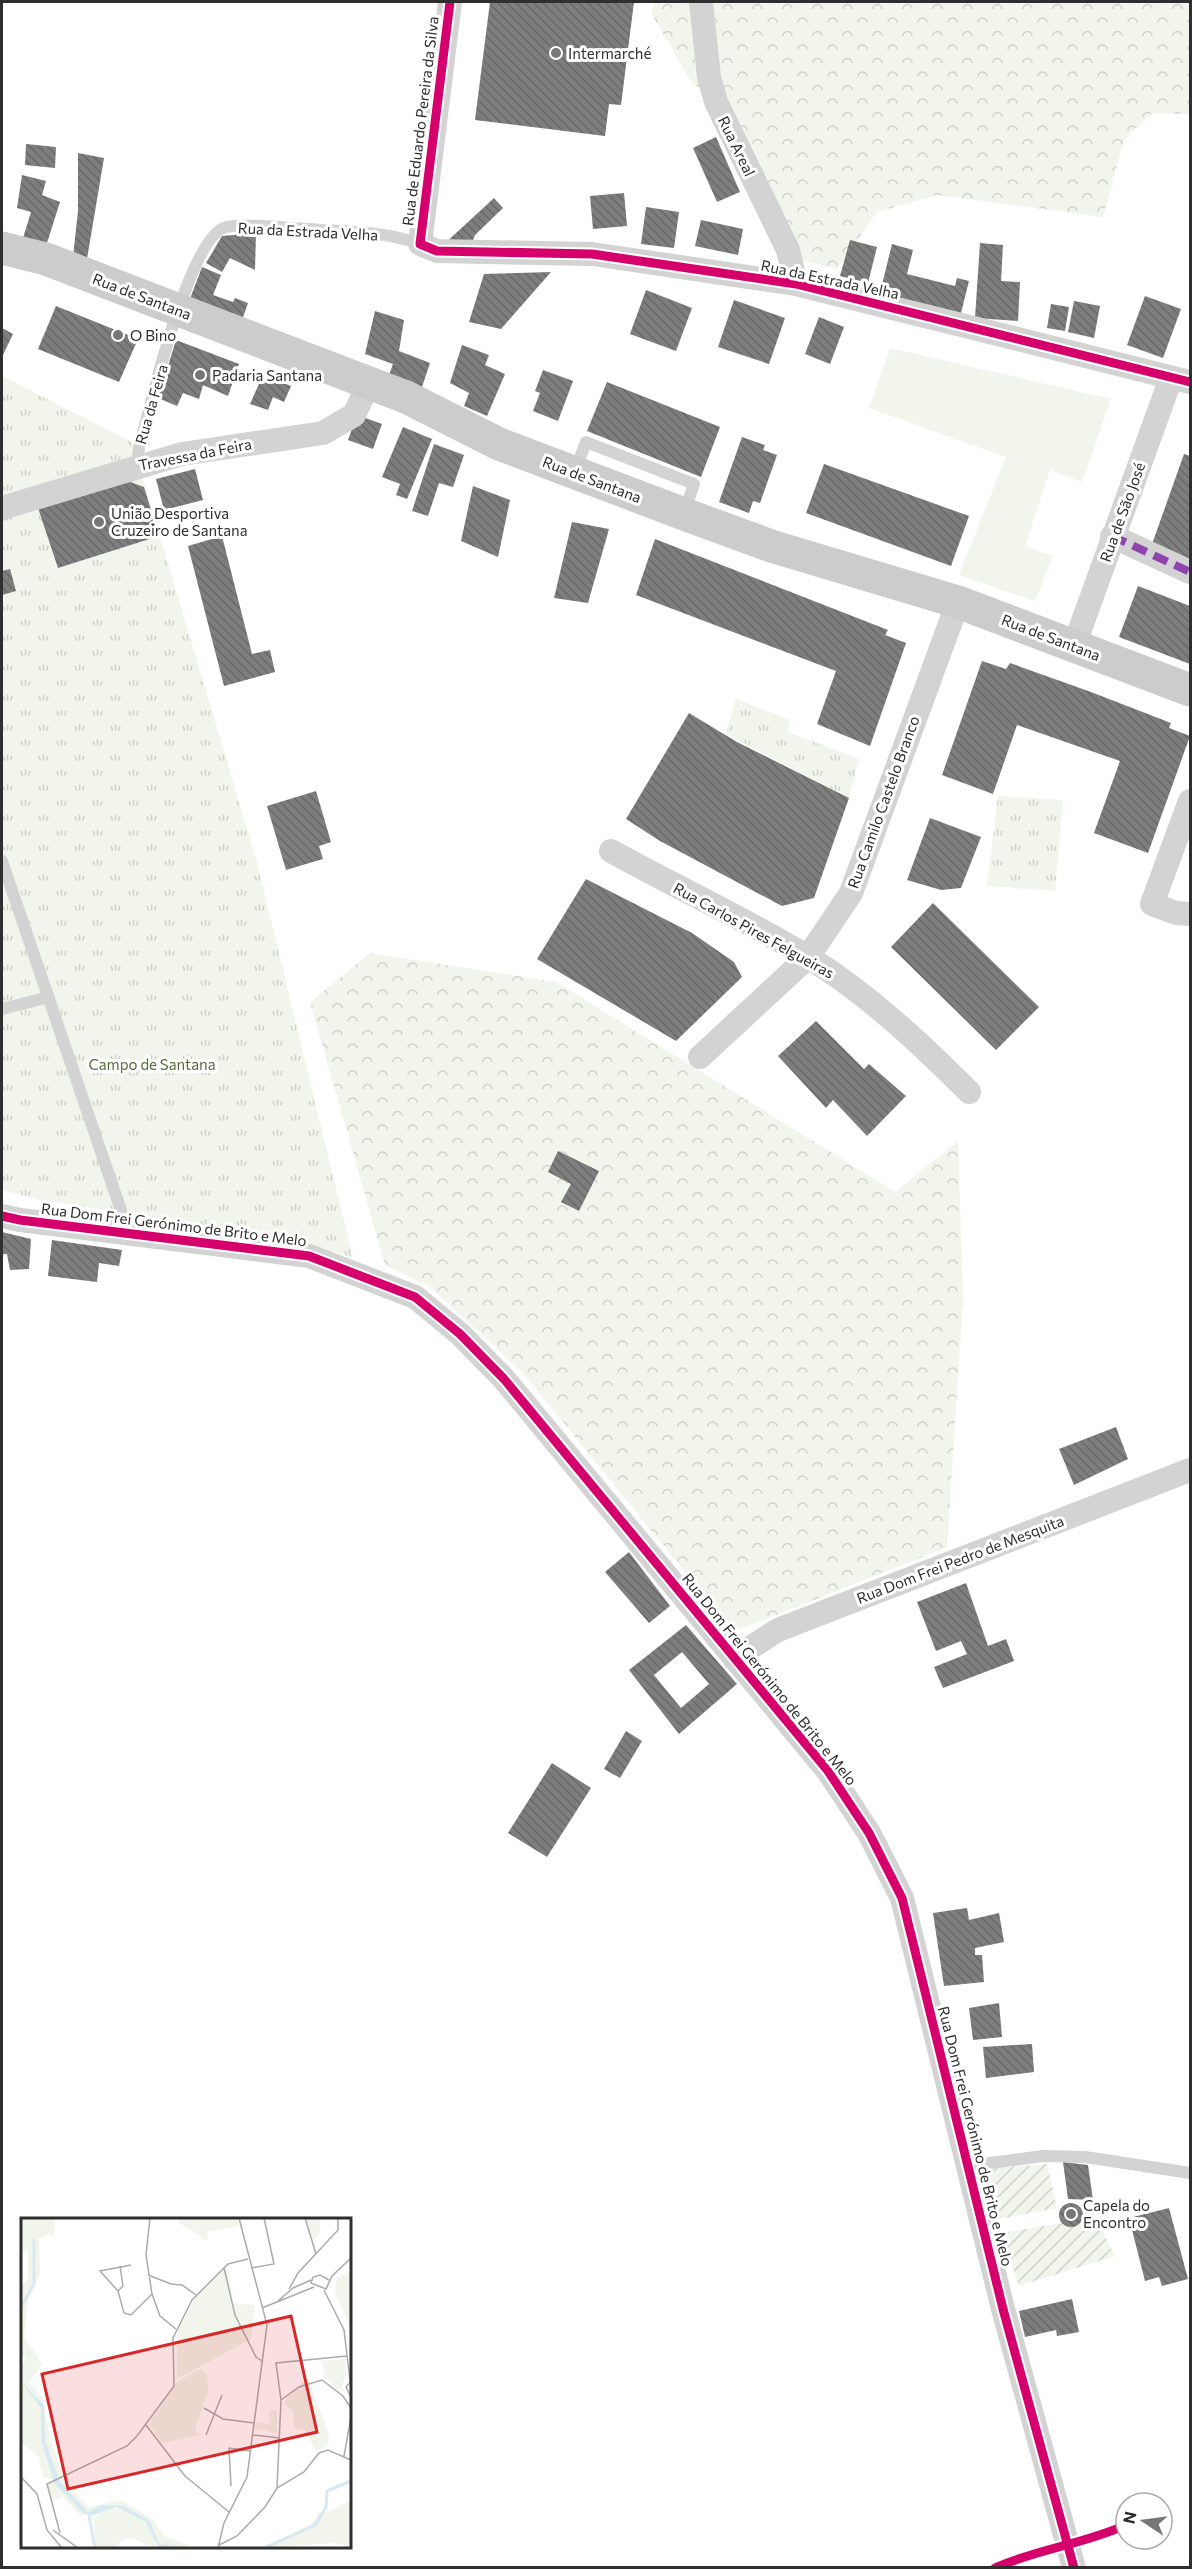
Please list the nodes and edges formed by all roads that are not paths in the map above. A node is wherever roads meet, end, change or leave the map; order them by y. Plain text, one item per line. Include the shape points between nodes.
1 (450, 2) edge
2 (701, 2) edge
3 (420, 244) junction
4 (2, 248) edge
5 (796, 284) junction
6 (177, 309) junction
7 (1181, 380) edge
8 (369, 382) junction
9 (137, 465) junction
10 (2, 508) edge
11 (1113, 536) junction
12 (1191, 573) edge
13 (958, 602) junction
14 (1074, 646) junction
15 (1191, 690) edge
16 (1191, 801) edge
17 (611, 851) dead end
18 (2, 861) edge
19 (1191, 914) edge
20 (808, 957) junction
21 (49, 997) junction
22 (2, 1009) edge
23 (700, 1057) dead end
24 (969, 1092) dead end
25 (2, 1216) edge
26 (129, 1234) junction
27 (1191, 1470) edge
28 (734, 1658) junction
29 (968, 2166) junction
30 (1191, 2173) edge
31 (1074, 2568) edge

1 - 3 street, Rua de Eduardo Pereira da Silva
2 - 5 street, Rua Areal via 716,102 788,250
3 - 5 street, Rua da Estrada Velha via 437,251 592,254
3 - 6 lane, Rua da Estrada Velha via 398,236 284,227 225,227 216,233 197,262
4 - 6 main road, Rua de Santana via 46,259
5 - 7 street, Rua da Estrada Velha
6 - 8 main road, Rua de Santana
6 - 9 lane, Rua da Feira
7 - 11 street, Rua de São José
8 - 9 street, Travessa da Feira via 354,415 323,432 218,446
8 - 13 main road, Rua de Santana via 499,444 684,514 771,546
9 - 10 street, Travessa da Feira
11 - 12 street
11 - 14 street, Rua de São José
13 - 14 main road, Rua de Santana
13 - 20 street, Rua Camilo Castelo Branco via 851,893
14 - 15 main road, Rua de Santana
16 - 19 street via 1152,904
17 - 20 street, Rua Carlos Pires Felgueiras
18 - 21 lane
20 - 23 street, Rua Camilo Castelo Branco
20 - 24 street, Rua Carlos Pires Felgueiras via 912,1036
21 - 22 lane
21 - 26 lane
25 - 26 street, Rua Dom Frei Gerónimo de Brito e Melo
26 - 28 street, Rua Dom Frei Gerónimo de Brito e Melo via 309,1256 415,1297 460,1334 504,1379
27 - 28 street, Rua Dom Frei Pedro de Mesquita via 778,1629
28 - 29 street, Rua Dom Frei Gerónimo de Brito e Melo via 828,1771 869,1833 902,1898
29 - 30 lane via 1043,2156 1085,2157
29 - 31 street, Rua Dom Frei Gerónimo de Brito e Melo

